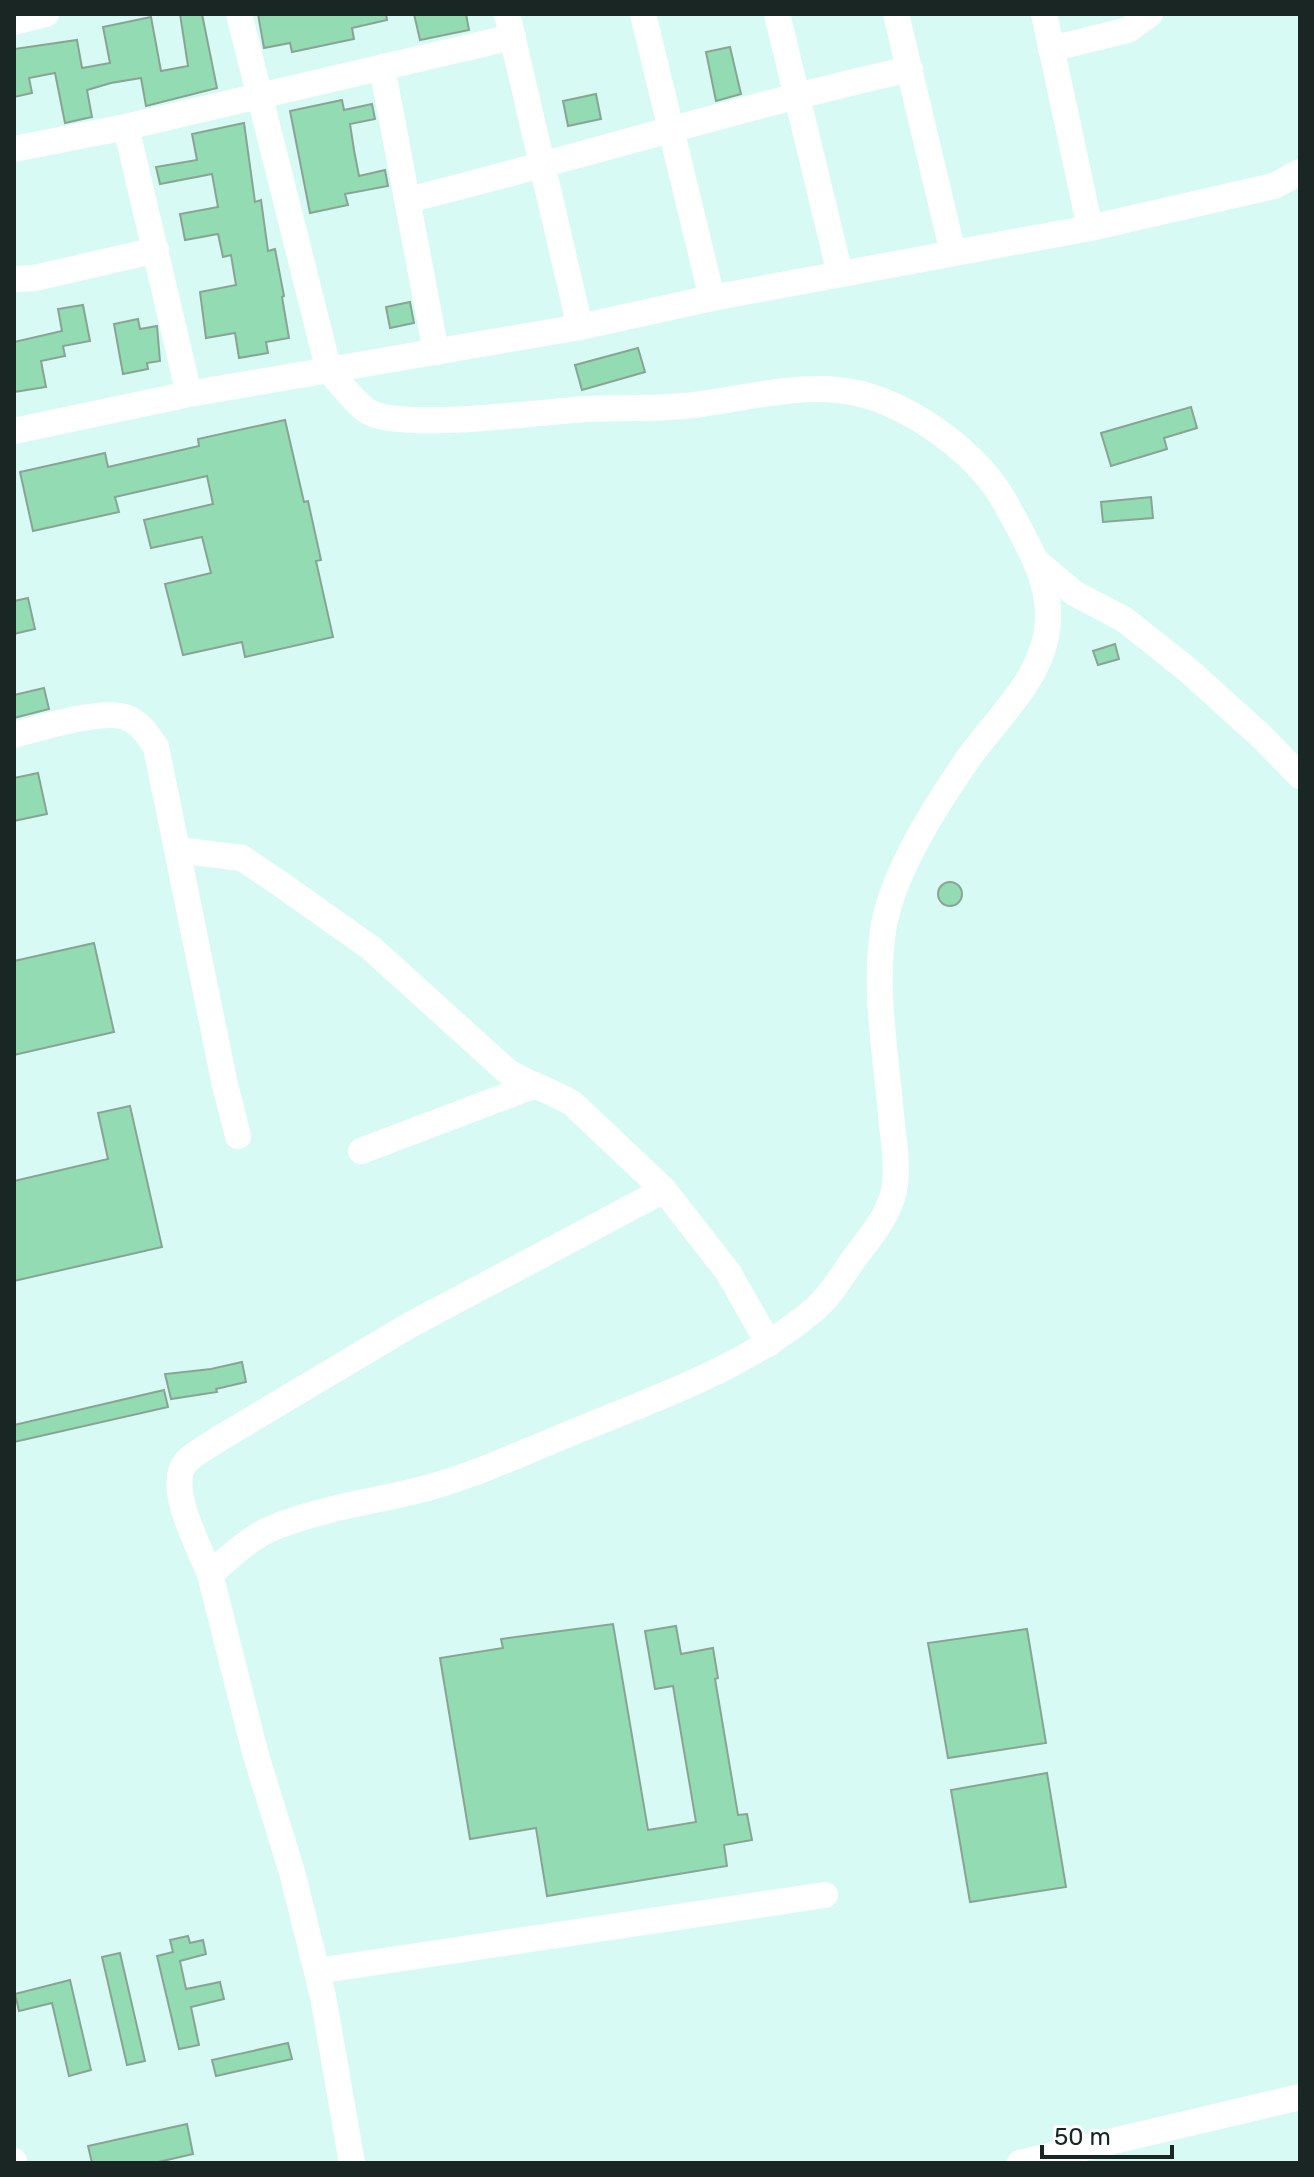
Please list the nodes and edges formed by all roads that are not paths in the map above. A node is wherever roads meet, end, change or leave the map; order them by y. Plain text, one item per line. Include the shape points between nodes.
1 (46, 14) edge
2 (239, 14) edge
3 (643, 14) edge
4 (777, 14) edge
5 (896, 14) edge
6 (1044, 14) edge
7 (1150, 14) edge
8 (14, 22) edge
9 (510, 26) edge
10 (1051, 49) junction
11 (382, 67) junction
12 (910, 69) junction
13 (259, 94) junction
14 (797, 95) junction
15 (126, 127) junction
16 (670, 128) junction
17 (14, 149) edge
18 (543, 166) junction
19 (1300, 172) edge
20 (408, 200) junction
21 (1090, 228) junction
22 (156, 250) junction
23 (953, 253) junction
24 (840, 274) junction
25 (15, 281) edge
26 (712, 298) junction
27 (580, 327) junction
28 (436, 352) junction
29 (329, 371) junction
30 (189, 394) junction
31 (14, 431) edge
32 (1036, 561) junction
33 (14, 735) edge
34 (1300, 776) edge
35 (178, 850) junction
36 (533, 1086) junction
37 (238, 1136) dead end
38 (361, 1151) dead end
39 (664, 1190) junction
40 (769, 1344) junction
41 (210, 1574) junction
42 (825, 1895) dead end
43 (317, 1971) junction
44 (1300, 2097) edge
45 (352, 2163) edge
46 (1020, 2163) edge

1 - 8 street
2 - 13 street
3 - 16 street
4 - 14 street
5 - 12 street
6 - 10 street
7 - 10 street via 1128,30
9 - 11 street
9 - 18 street
10 - 21 street
11 - 13 street
11 - 20 street
12 - 14 street
12 - 23 street
13 - 15 street
13 - 29 street
14 - 16 street
14 - 24 street
15 - 17 street
15 - 22 street
16 - 18 street
16 - 26 street
18 - 20 street
18 - 27 street
19 - 21 street via 1274,186
20 - 28 street
21 - 23 street
22 - 25 street
22 - 30 street
23 - 24 street
24 - 26 street
26 - 27 street
27 - 28 street
28 - 29 street
29 - 30 street
29 - 32 street via 367,411 393,419 694,406 789,390 861,394 898,409 962,449 994,482
30 - 31 street
32 - 34 street via 1188,670
32 - 40 street via 1049,616 1041,657 963,766 908,857 883,929 881,999 896,1187 884,1216 822,1303
33 - 35 street via 104,715 126,717 144,729 156,747
35 - 36 street via 242,858 371,948 508,1072
35 - 37 street
36 - 38 street
36 - 39 street via 572,1103
39 - 40 street via 728,1272
39 - 41 street via 410,1325 187,1461 180,1472 179,1495
40 - 41 street via 494,1467 271,1528
41 - 43 street
42 - 43 street
43 - 45 street
44 - 46 street

